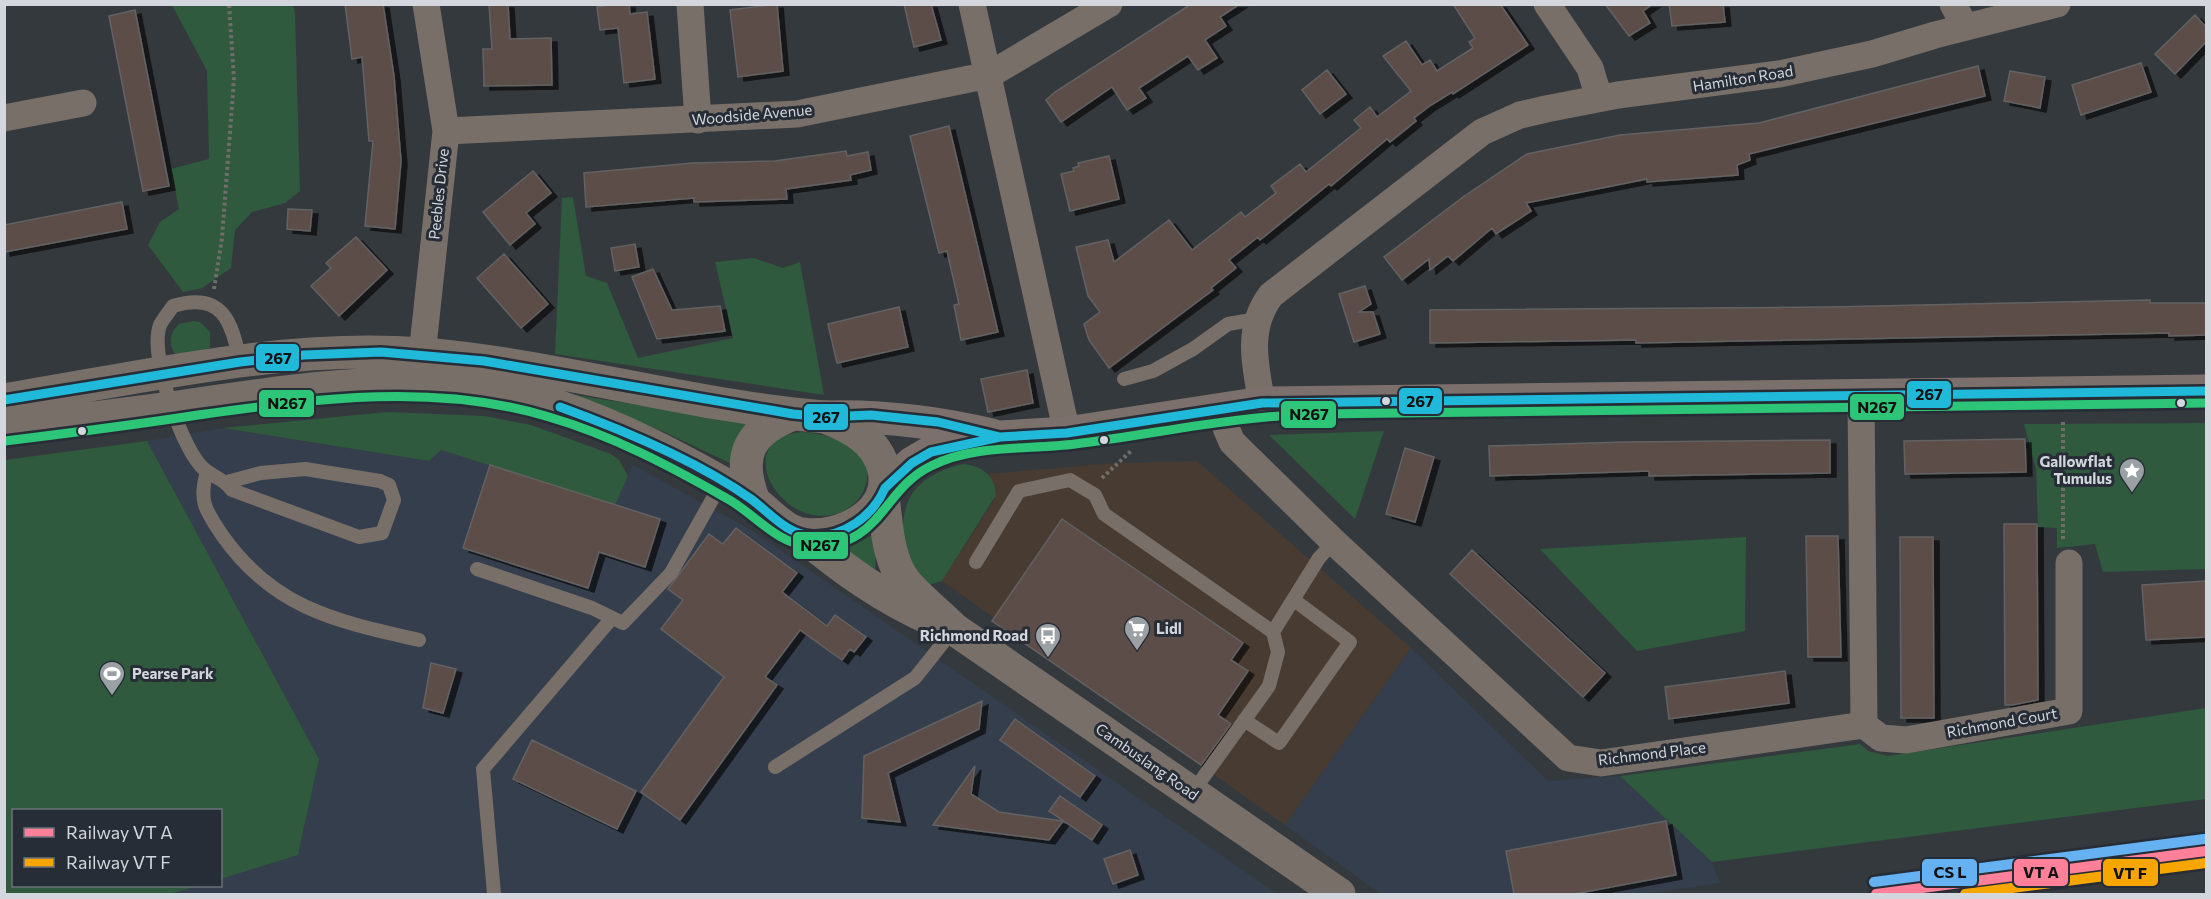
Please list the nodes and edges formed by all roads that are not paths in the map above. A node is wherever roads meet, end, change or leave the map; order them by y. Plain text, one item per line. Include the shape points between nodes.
1 (426, 4) edge
2 (690, 4) edge
3 (972, 4) edge
4 (1108, 4) edge
5 (1547, 4) edge
6 (2057, 4) edge
7 (1959, 16) edge
8 (989, 75) junction
9 (1599, 98) junction
10 (83, 102) dead end
11 (4, 118) edge
12 (698, 120) junction
13 (446, 131) junction
14 (1257, 319) junction
15 (240, 362) junction
16 (420, 369) junction
17 (164, 374) junction
18 (1124, 378) dead end
19 (2206, 391) edge
20 (1861, 394) junction
21 (4, 400) edge
22 (1262, 403) junction
23 (170, 408) junction
24 (1225, 408) junction
25 (809, 416) junction
26 (4, 429) edge
27 (1067, 433) junction
28 (1000, 437) junction
29 (207, 472) junction
30 (227, 482) junction
31 (722, 482) junction
32 (884, 492) junction
33 (754, 501) junction
34 (801, 534) junction
35 (1334, 542) junction
36 (976, 562) dead end
37 (2069, 563) road end
38 (477, 569) dead end
39 (1294, 600) junction
40 (612, 618) junction
41 (954, 629) junction
42 (1274, 632) junction
43 (419, 640) dead end
44 (1244, 720) junction
45 (1864, 725) junction
46 (775, 767) dead end
47 (1192, 793) junction
48 (494, 894) edge
49 (1339, 894) edge

1 - 13 street, Peebles Drive
2 - 12 street
3 - 8 street
4 - 8 street, Woodside Avenue
5 - 9 street via 1590,68
6 - 7 street, Hamilton Road
7 - 9 street, Hamilton Road via 1872,54 1779,74
8 - 12 street, Woodside Avenue via 797,114
8 - 27 street
9 - 14 street, Hamilton Road via 1520,115 1482,132 1292,276 1271,296
10 - 11 street
12 - 13 street, Woodside Avenue
13 - 16 street, Peebles Drive
14 - 18 lane via 1228,324 1153,371
14 - 22 street, Hamilton Road via 1254,361
15 - 16 main road via 340,353
15 - 17 main road
15 - 17 lane via 234,333 225,315 211,304 190,301 173,306 160,326 159,353
16 - 23 main road via 360,385
16 - 25 main road via 484,361
16 - 31 main road via 608,424
17 - 21 main road
17 - 23 lane
19 - 20 main road
20 - 22 main road
20 - 45 street
22 - 24 main road
23 - 26 main road
23 - 29 lane via 190,450
24 - 27 main road
24 - 35 street, Richmond Place via 1226,428 1232,442
25 - 28 main road via 871,415 938,422
25 - 32 main road via 851,427 875,449 884,472
25 - 33 main road via 769,423 754,438 746,460 746,475
27 - 28 main road
28 - 32 main road via 931,452 912,463
29 - 30 lane
29 - 43 lane via 202,488 208,514 241,561 277,591 334,620
30 - 30 lane via 261,473 305,469 380,481 389,485 394,500 382,533 359,537 232,490
31 - 33 main road
31 - 40 lane via 671,573 623,623
32 - 34 main road via 858,523 822,534
32 - 41 main road via 889,545 896,564 906,582
33 - 34 main road
34 - 41 main road via 858,580 897,604
35 - 39 lane via 1319,558
35 - 45 street, Richmond Place via 1568,758 1602,763
36 - 42 lane via 1019,490 1070,480 1095,495 1104,514
37 - 45 street, Richmond Court via 2069,711 1906,740 1881,738
38 - 40 lane
39 - 42 lane
39 - 44 lane via 1350,642 1279,743
40 - 48 lane via 483,769
41 - 46 lane via 915,678
41 - 47 main road, Cambuslang Road
42 - 44 lane via 1278,652 1269,686
44 - 47 lane
47 - 49 main road, Cambuslang Road

